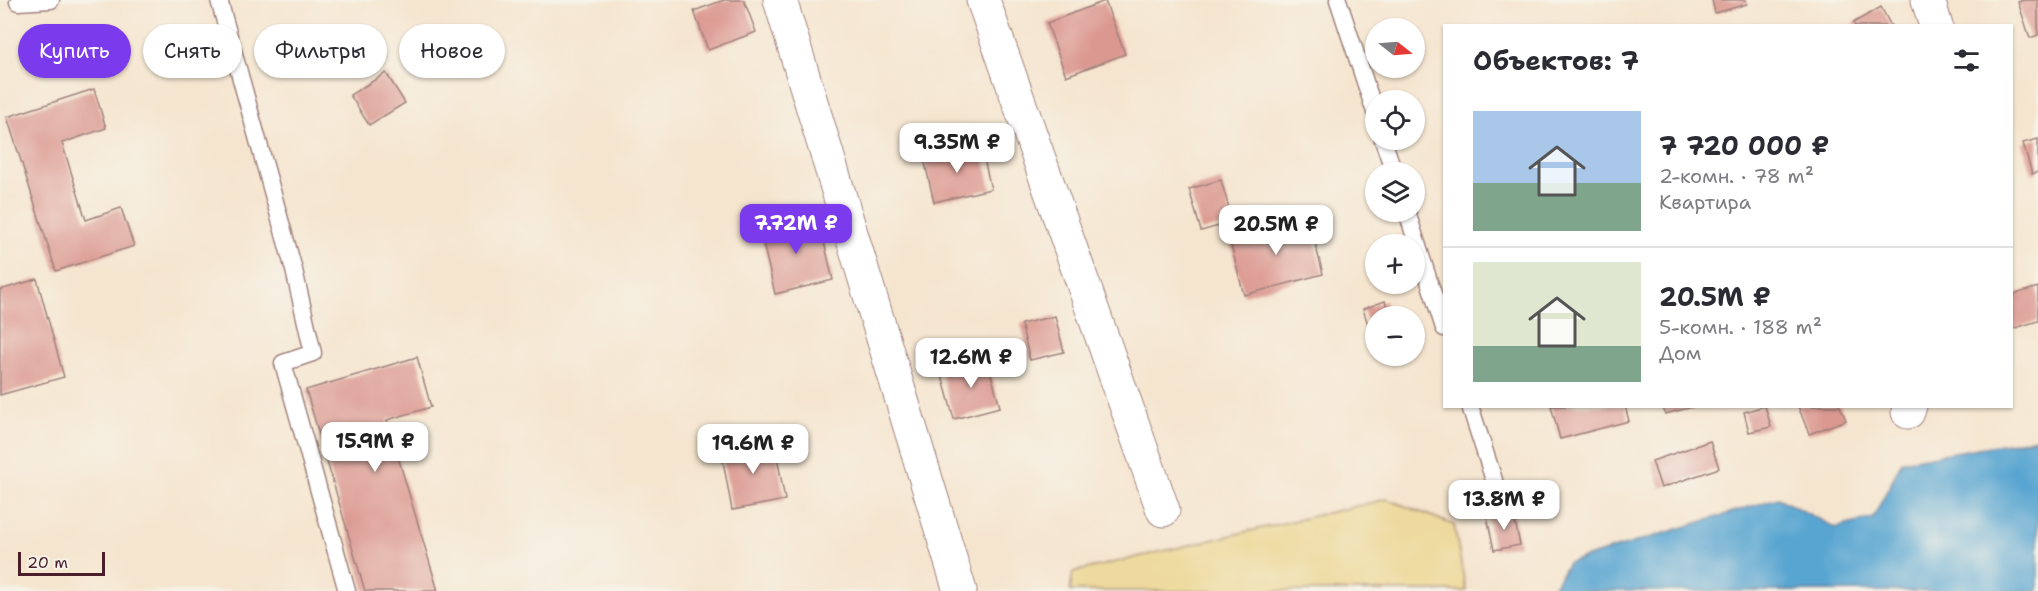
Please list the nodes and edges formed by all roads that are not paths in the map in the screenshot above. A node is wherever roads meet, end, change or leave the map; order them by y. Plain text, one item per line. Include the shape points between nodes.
1 (51, 0) edge
2 (219, 0) edge
3 (780, 0) edge
4 (983, 0) edge
5 (1338, 0) edge
6 (1928, 0) edge
7 (18, 2) dead end
8 (1935, 24) edge
9 (1368, 90) edge
10 (1410, 222) edge
11 (1443, 325) edge
12 (1471, 408) edge
13 (1494, 480) dead end
14 (1163, 510) dead end
15 (347, 591) edge
16 (960, 591) edge

1 - 7 lane
2 - 15 lane via 313,353 283,363
3 - 16 street
4 - 14 street
5 - 9 lane
6 - 8 street
10 - 11 lane
12 - 13 lane

